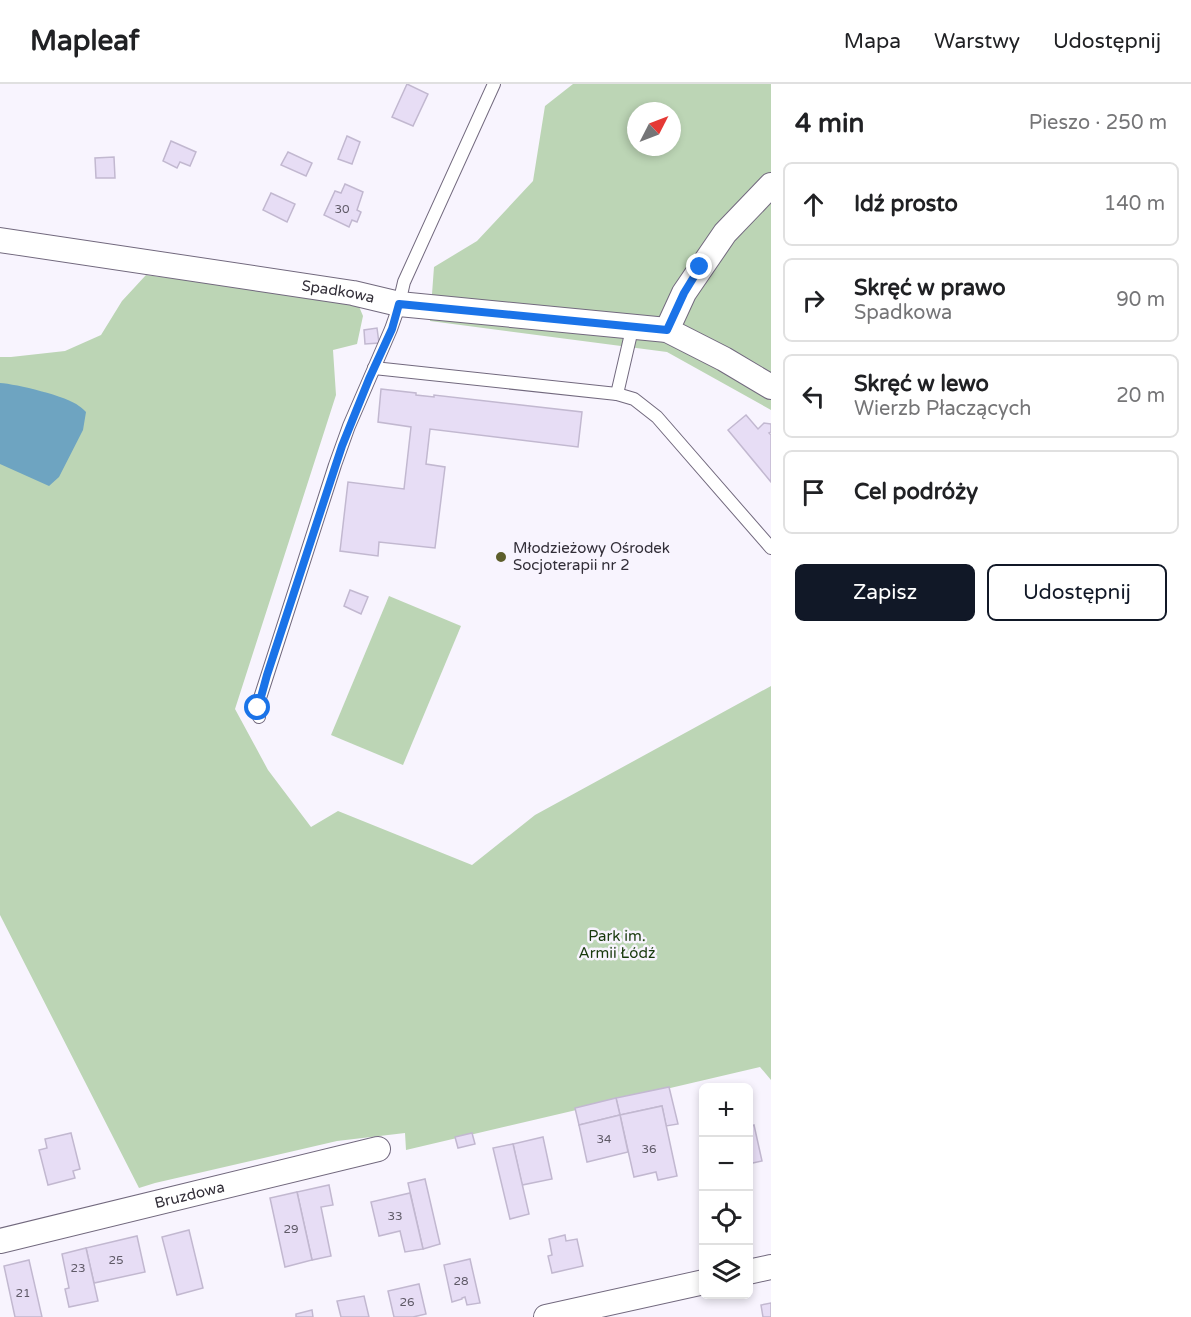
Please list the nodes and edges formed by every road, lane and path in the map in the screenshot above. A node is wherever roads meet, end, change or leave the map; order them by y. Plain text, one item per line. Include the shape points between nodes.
1 (494, 84) edge
2 (771, 185) edge
3 (0, 240) edge
4 (399, 304) junction
5 (633, 326) junction
6 (667, 330) junction
7 (374, 368) junction
8 (771, 387) edge
9 (617, 394) junction
10 (771, 548) edge
11 (259, 717) dead end
12 (378, 1149) dead end
13 (0, 1240) edge
14 (771, 1267) edge
15 (753, 1271) edge
16 (699, 1283) edge
17 (546, 1317) edge

1 - 4 lane via 404,282
2 - 6 street via 725,233 684,293
3 - 4 street, Spadkowa via 353,293
4 - 5 street, Spadkowa
4 - 7 lane
5 - 6 street, Spadkowa
5 - 9 lane
6 - 8 street, Spadkowa
7 - 9 lane
7 - 11 lane via 329,485 260,698
9 - 10 lane via 634,399 657,417
12 - 13 street, Bruzdowa
14 - 15 street
16 - 17 street

